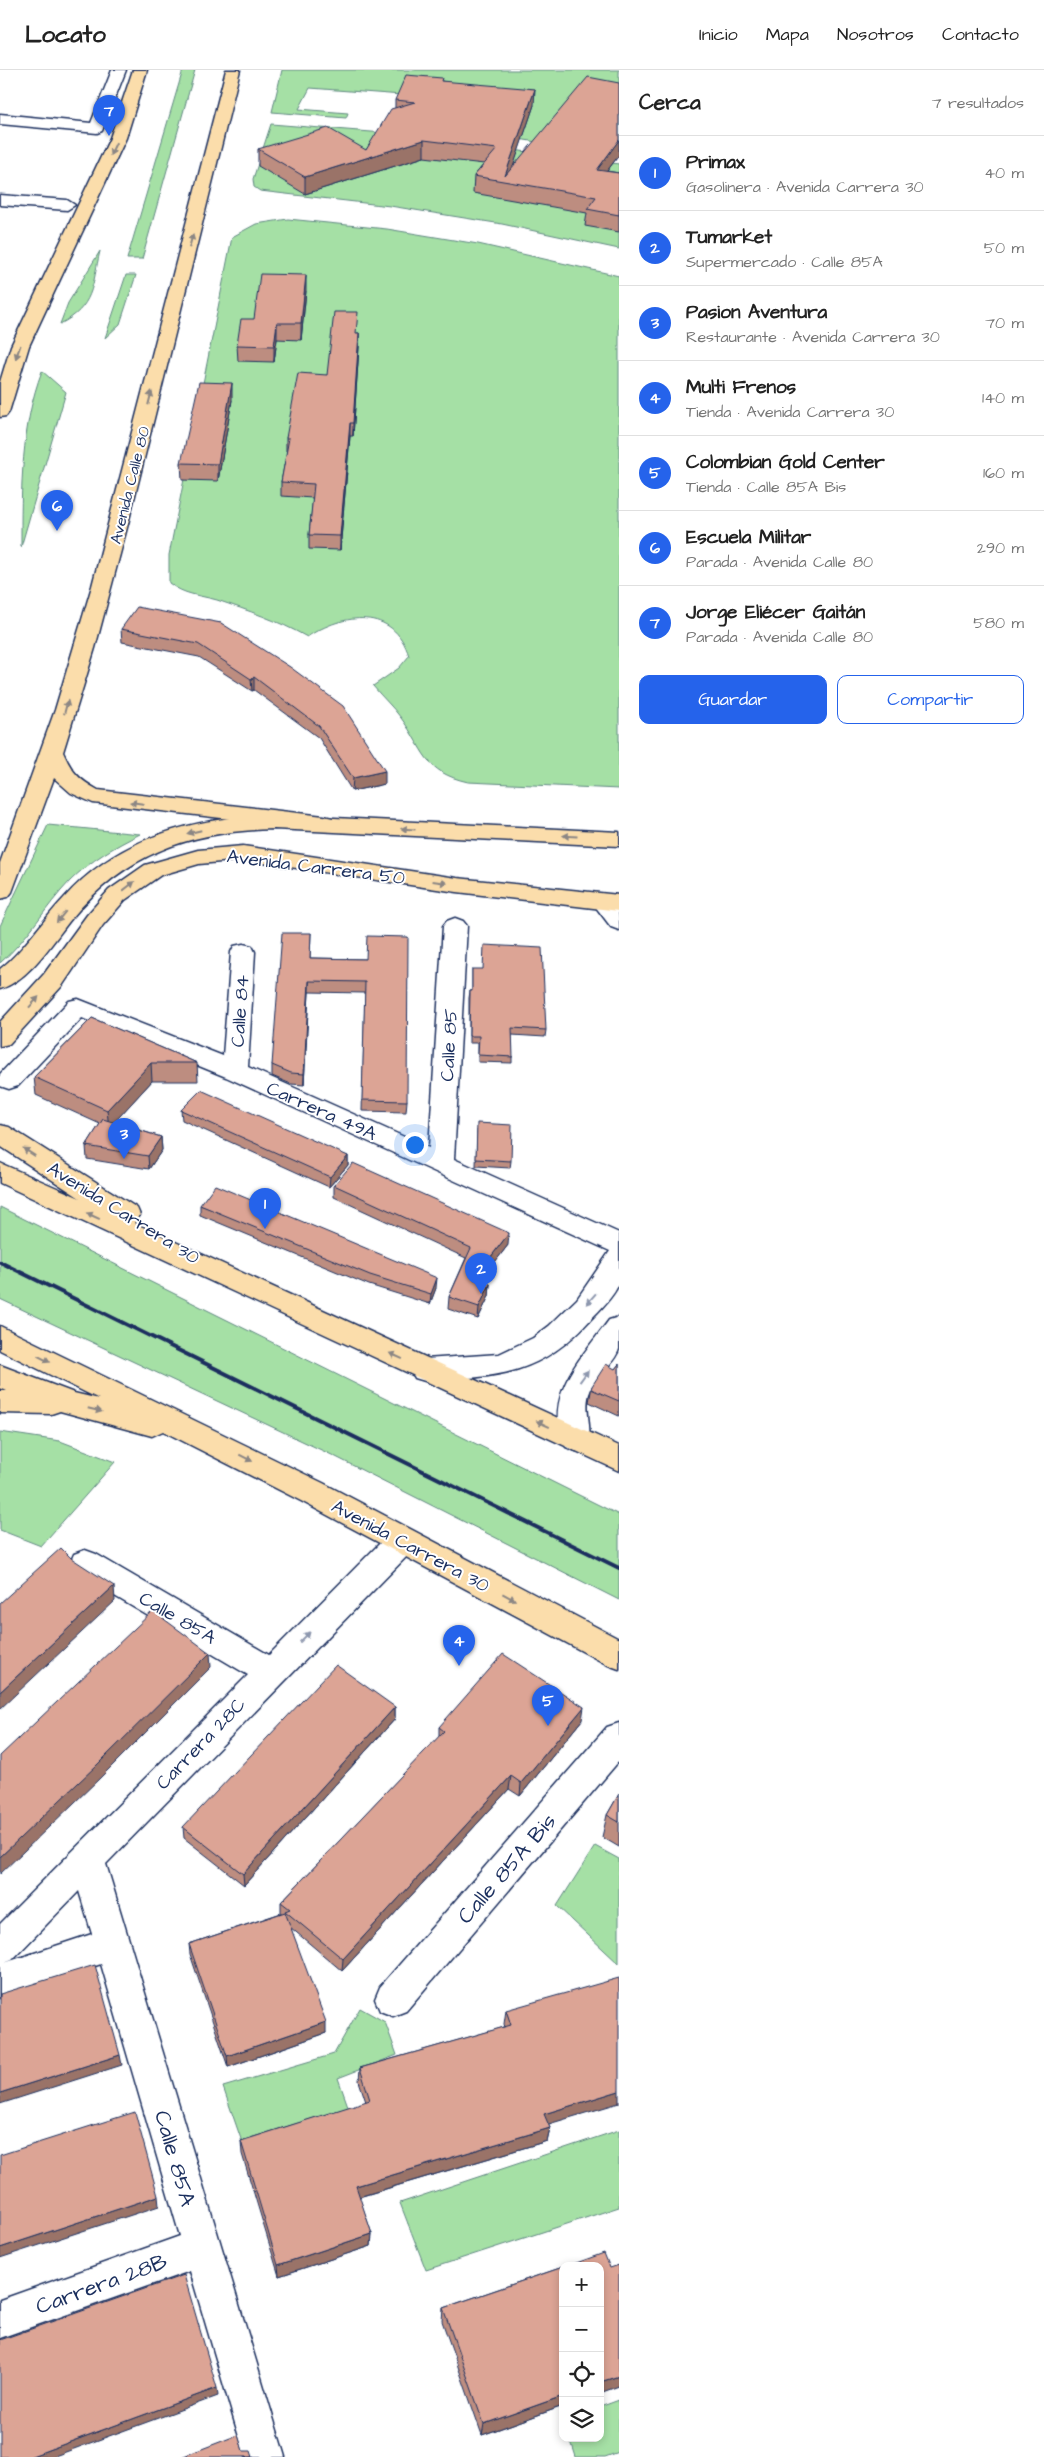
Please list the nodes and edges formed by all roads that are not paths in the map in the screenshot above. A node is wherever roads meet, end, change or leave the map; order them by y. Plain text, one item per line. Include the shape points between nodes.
1 (120, 70) edge
2 (140, 70) edge
3 (233, 70) edge
4 (0, 119) edge
5 (0, 200) edge
6 (67, 205) dead end
7 (2, 403) edge
8 (53, 754) junction
9 (324, 823) junction
10 (619, 839) edge
11 (0, 892) edge
12 (611, 902) edge
13 (619, 922) edge
14 (455, 926) dead end
15 (243, 952) dead end
16 (0, 981) edge
17 (0, 1038) edge
18 (235, 1071) junction
19 (9, 1080) dead end
20 (0, 1134) edge
21 (441, 1164) junction
22 (0, 1172) edge
23 (619, 1244) edge
24 (619, 1259) edge
25 (248, 1289) junction
26 (619, 1328) edge
27 (0, 1338) edge
28 (426, 1370) junction
29 (0, 1376) edge
30 (0, 1402) edge
31 (69, 1404) junction
32 (202, 1436) junction
33 (576, 1439) junction
34 (619, 1460) edge
35 (402, 1541) junction
36 (85, 1563) dead end
37 (619, 1656) edge
38 (271, 1672) junction
39 (619, 1737) edge
40 (88, 1858) junction
41 (113, 1944) junction
42 (0, 1948) edge
43 (0, 1981) edge
44 (393, 1999) dead end
45 (203, 2247) junction
46 (0, 2319) edge
47 (265, 2457) edge

1 - 4 street via 97,128
2 -> 7 main road via 118,138 20,346
8 -> 3 main road, Avenida Calle 80 via 114,546
5 - 6 street
9 -> 8 main road via 93,796 68,780 57,767
8 - 11 main road, Avenida Calle 80
10 -> 9 main road, Avenida Carrera 50
9 -> 16 main road, Avenida Carrera 50 via 229,824 170,837 140,848 100,874 28,958
12 - 13 street
17 -> 12 main road, Avenida Carrera 50 via 53,980 95,920 117,895 154,870 175,862 214,854 243,853 456,885
14 - 21 street, Calle 85
15 - 18 street, Calle 84
18 - 19 street, Carrera 49A via 78,1007
18 - 21 street, Carrera 49A
25 -> 20 main road, Avenida Carrera 30
21 - 23 street, Carrera 49A
25 -> 22 main road, Avenida Carrera 30
24 -> 28 street via 604,1284 562,1332 549,1342 508,1362
28 -> 25 main road, Avenida Carrera 30
33 -> 26 street via 571,1411 578,1384
27 -> 32 main road, Avenida Carrera 30
33 -> 28 main road, Avenida Carrera 30
29 - 31 main road, Avenida Carrera 30
30 - 31 main road
31 -> 32 main road, Avenida Carrera 30
32 -> 35 main road, Avenida Carrera 30
33 - 34 main road, Avenida Carrera 30
35 -> 37 main road, Avenida Carrera 30
38 -> 35 street, Carrera 28C
36 - 38 street, Calle 85A
38 - 40 street, Carrera 28C
39 - 44 street, Calle 85A Bis
40 - 41 street, Calle 85A
40 - 42 street, Carrera 28C
41 - 43 street
41 - 45 street, Calle 85A
45 - 46 street, Carrera 28B
45 - 47 street, Calle 85A

